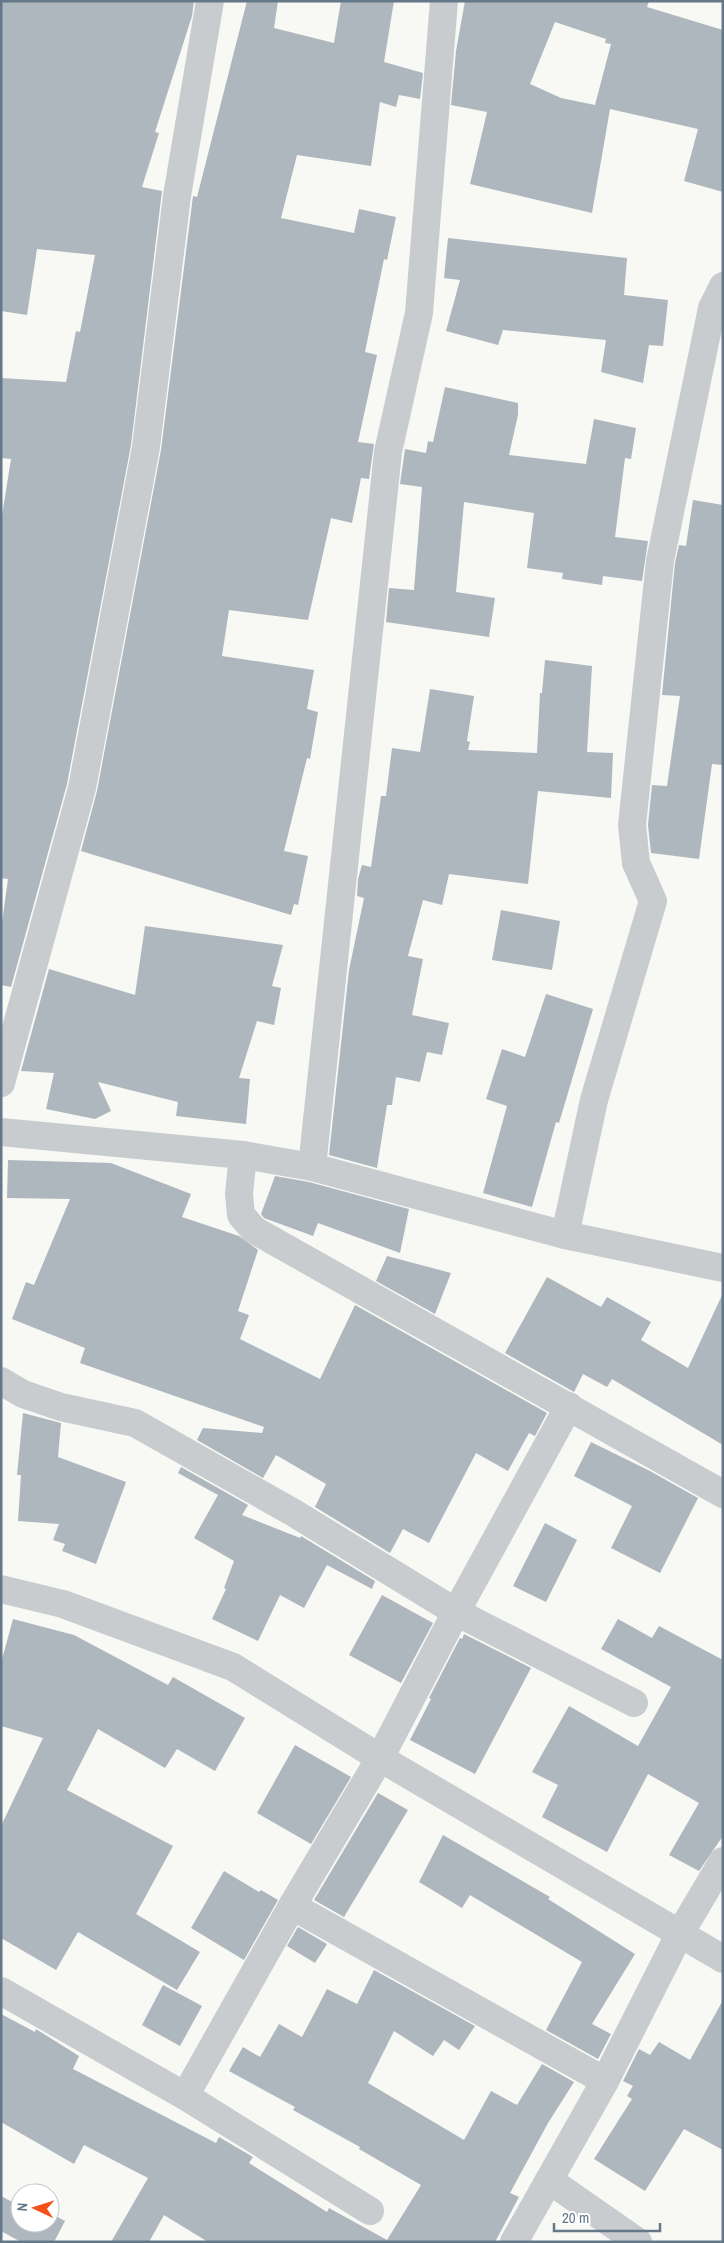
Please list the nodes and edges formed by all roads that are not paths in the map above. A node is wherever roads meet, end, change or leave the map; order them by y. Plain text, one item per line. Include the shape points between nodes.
1 (210, 1) edge
2 (444, 1) edge
3 (719, 301) edge
4 (3, 1064) edge
5 (1, 1132) edge
6 (243, 1155) junction
7 (312, 1167) junction
8 (565, 1235) junction
9 (723, 1268) edge
10 (1, 1381) edge
11 (569, 1406) junction
12 (723, 1494) edge
13 (1, 1589) edge
14 (456, 1612) junction
15 (634, 1703) dead end
16 (380, 1758) junction
17 (723, 1861) edge
18 (292, 1906) junction
19 (679, 1935) junction
20 (723, 1959) edge
21 (1, 1991) edge
22 (605, 2080) junction
23 (185, 2096) junction
24 (549, 2180) junction
25 (370, 2211) dead end
26 (514, 2242) edge
27 (638, 2242) edge

1 - 4 street via 177,196 146,447 82,788
2 - 7 street via 419,313 388,452
3 - 8 street via 660,561 632,825 636,863 653,901 594,1100
5 - 6 street
6 - 7 street
6 - 11 street via 239,1194 241,1215 254,1230
7 - 8 street
8 - 9 street
10 - 14 street via 23,1394 61,1407 135,1423 294,1513
11 - 12 street
11 - 14 street
13 - 16 street via 64,1604 233,1667
14 - 15 street
14 - 16 street
16 - 18 street
16 - 19 street
17 - 19 street
18 - 22 street
18 - 23 street
19 - 20 street
19 - 22 street
21 - 23 street
22 - 24 street
23 - 25 street
24 - 26 street
24 - 27 street

